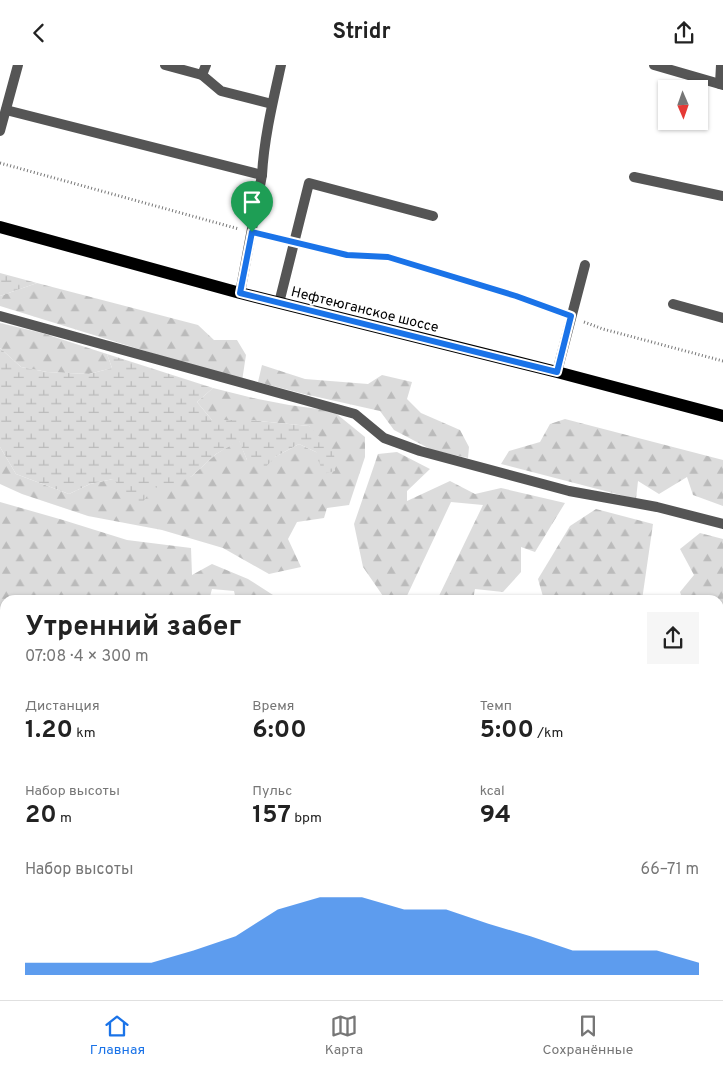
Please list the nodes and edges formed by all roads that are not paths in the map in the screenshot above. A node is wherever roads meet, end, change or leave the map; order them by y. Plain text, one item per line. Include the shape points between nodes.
1 (18, 65) edge
2 (165, 65) edge
3 (281, 65) edge
4 (654, 65) edge
5 (721, 65) edge
6 (204, 70) edge
7 (722, 85) edge
8 (272, 104) junction
9 (6, 110) junction
10 (0, 131) edge
11 (262, 175) junction
12 (634, 177) dead end
13 (723, 196) edge
14 (433, 217) dead end
15 (0, 227) edge
16 (585, 265) dead end
17 (240, 293) junction
18 (279, 303) junction
19 (673, 305) dead end
20 (0, 316) edge
21 (723, 318) edge
22 (557, 372) junction
23 (723, 416) edge
24 (723, 524) edge

1 - 9 lane
2 - 6 lane
3 - 8 lane
4 - 7 lane
5 - 7 lane
6 - 8 lane via 221,91
8 - 11 lane
9 - 10 lane
9 - 11 lane
11 - 17 lane
12 - 13 lane
14 - 18 lane via 309,183
15 - 17 main road, Нефтеюганское шоссе
16 - 22 lane
17 - 18 main road, Нефтеюганское шоссе
18 - 22 main road, Нефтеюганское шоссе
19 - 21 lane
20 - 24 lane via 355,414 384,438 420,451 569,491 657,507
22 - 23 main road, Нефтеюганское шоссе

